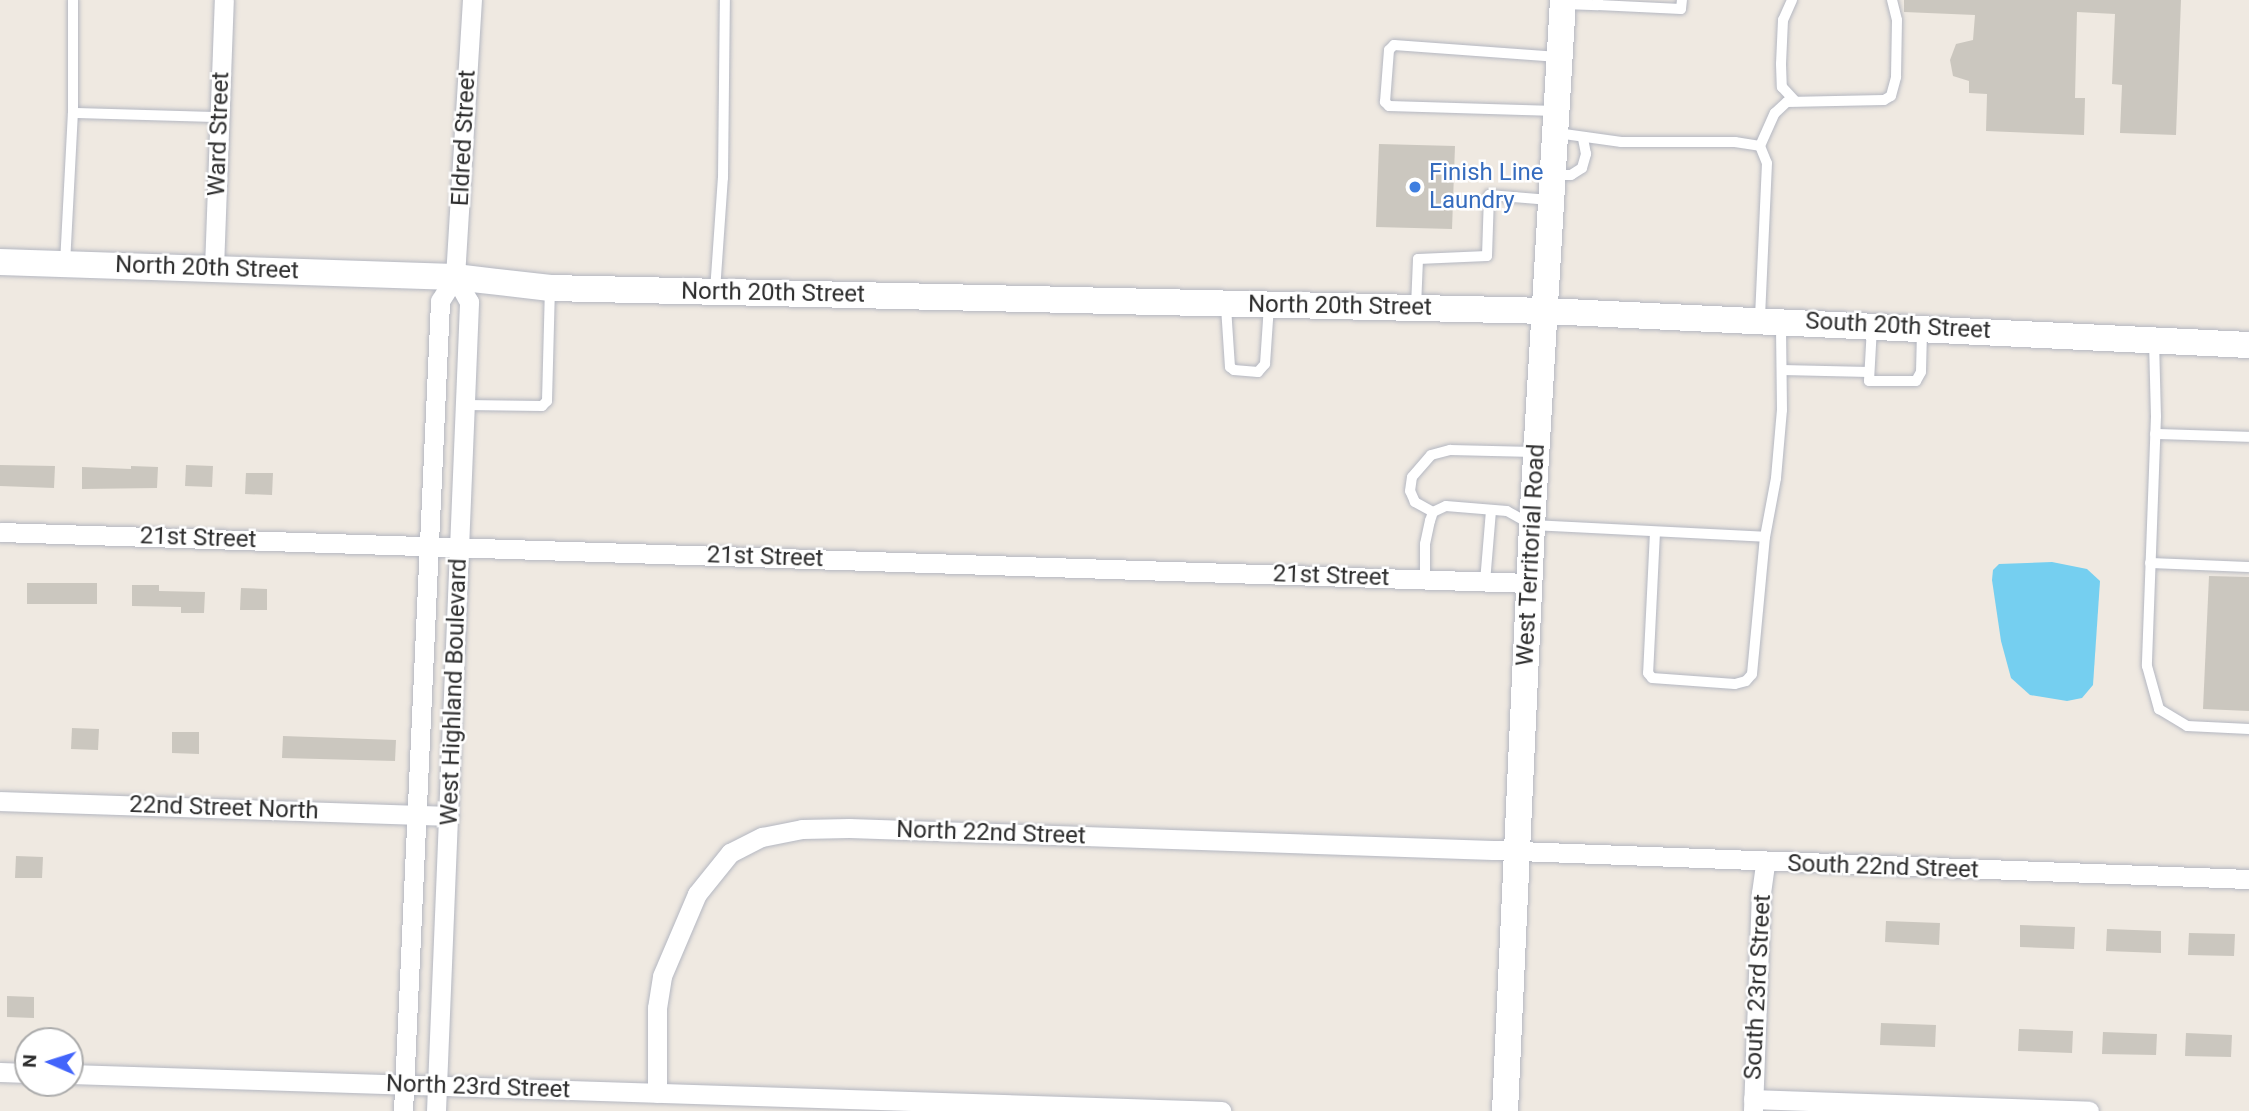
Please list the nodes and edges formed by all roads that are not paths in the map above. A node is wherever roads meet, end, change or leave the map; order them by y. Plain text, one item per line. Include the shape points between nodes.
1 (73, 0) edge
2 (224, 0) edge
3 (472, 0) edge
4 (725, 0) edge
5 (1682, 0) edge
6 (1792, 0) edge
7 (1892, 0) edge
8 (1563, 2) edge
9 (1598, 3) edge
10 (1560, 57) junction
11 (1795, 101) junction
12 (73, 113) junction
13 (218, 117) junction
14 (1556, 122) junction
15 (1583, 138) junction
16 (1760, 146) junction
17 (1553, 188) junction
18 (0, 262) edge
19 (65, 264) junction
20 (214, 268) junction
21 (455, 277) junction
22 (550, 288) junction
23 (715, 292) junction
24 (1226, 303) junction
25 (1269, 304) junction
26 (1416, 308) junction
27 (1546, 311) junction
28 (1771, 321) junction
29 (1872, 325) junction
30 (1922, 327) junction
31 (2154, 340) junction
32 (2249, 345) edge
33 (1782, 370) junction
34 (1869, 372) junction
35 (466, 405) junction
36 (2155, 434) junction
37 (2249, 437) edge
38 (1536, 453) junction
39 (1492, 510) junction
40 (1433, 512) junction
41 (1532, 525) junction
42 (0, 532) edge
43 (1655, 532) junction
44 (1765, 537) junction
45 (429, 545) junction
46 (460, 546) junction
47 (2150, 563) junction
48 (2249, 567) edge
49 (1425, 579) junction
50 (1485, 582) junction
51 (1529, 583) junction
52 (2249, 729) edge
53 (0, 801) edge
54 (417, 814) junction
55 (449, 816) junction
56 (1516, 851) junction
57 (1765, 863) junction
58 (2249, 879) edge
59 (84, 1074) edge
60 (405, 1085) junction
61 (437, 1086) junction
62 (657, 1093) junction
63 (1753, 1105) edge
64 (1180, 1110) edge
65 (403, 1111) edge
66 (436, 1111) edge
67 (1221, 1111) edge
68 (1505, 1111) edge
69 (2089, 1111) edge

1 - 12 lane
2 - 13 street, Ward Street
3 - 21 street, Eldred Street
4 - 23 lane via 723,178
5 - 9 lane via 1681,9
6 - 11 lane via 1785,8 1781,64 1782,87
7 - 11 lane via 1897,20 1891,96 1884,100
8 - 9 lane
8 - 10 main road, West Territorial Road
10 - 14 main road, West Territorial Road
10 - 14 lane via 1394,45 1388,50 1385,102 1390,106
11 - 16 lane via 1781,106
12 - 13 lane
12 - 19 lane
13 - 20 street, Ward Street
14 - 15 lane
14 - 17 main road, West Territorial Road
15 - 16 lane
15 - 17 lane via 1586,154 1582,168
16 - 28 lane via 1768,163
17 - 26 lane via 1489,195 1487,256 1418,259
17 - 27 main road, West Territorial Road
18 - 19 main road, North 20th Street
19 - 20 main road, North 20th Street
20 - 21 main road, North 20th Street
21 - 22 main road, North 20th Street
21 - 35 street, West Highland Boulevard via 470,302
21 - 45 street via 440,301
22 - 23 main road, North 20th Street
22 - 35 lane via 547,401 542,406
23 - 24 main road, North 20th Street
24 - 25 main road, North 20th Street
24 - 25 lane via 1228,362 1234,370 1258,372 1265,364
25 - 26 main road, North 20th Street
26 - 27 main road, North 20th Street
27 - 28 main road, South 20th Street
27 - 38 main road, West Territorial Road
28 - 29 main road, South 20th Street
28 - 33 lane
29 - 30 main road, South 20th Street
29 - 34 lane
30 - 31 main road, South 20th Street
30 - 34 lane via 1916,381 1868,381
31 - 32 main road, South 20th Street
31 - 36 lane
33 - 34 lane
33 - 44 lane via 1783,410
35 - 46 street, West Highland Boulevard
36 - 37 lane
36 - 47 lane
38 - 40 lane via 1450,450 1431,455 1412,477 1410,491 1415,502
38 - 41 main road, West Territorial Road
39 - 40 lane via 1446,506
39 - 41 lane via 1507,511
39 - 50 lane
40 - 49 lane via 1425,544
41 - 43 lane
41 - 51 main road, West Territorial Road
42 - 45 street, 21st Street
43 - 44 lane
43 - 44 lane via 1648,673 1652,678 1735,684 1752,674
45 - 46 street, 21st Street
45 - 54 street
46 - 49 street, 21st Street
46 - 55 street, West Highland Boulevard
47 - 48 lane
47 - 52 lane via 2147,666 2160,709 2188,726
49 - 50 street, 21st Street
50 - 51 street, 21st Street
51 - 56 main road, West Territorial Road
53 - 54 street, 22nd Street North
54 - 55 street, 22nd Street North
54 - 60 street
55 - 61 street, West Highland Boulevard
56 - 57 street, South 22nd Street
56 - 62 street, North 22nd Street via 849,828 802,829 762,837 730,853 697,894 679,934 657,1008
56 - 68 main road, West Territorial Road
57 - 58 street, South 22nd Street
57 - 63 street, South 23rd Street
59 - 60 street, North 23rd Street
60 - 61 street, North 23rd Street
60 - 65 street
61 - 62 street, North 23rd Street
61 - 66 street, West Highland Boulevard
62 - 64 street, North 23rd Street
63 - 69 street
64 - 67 street, North 23rd Street

